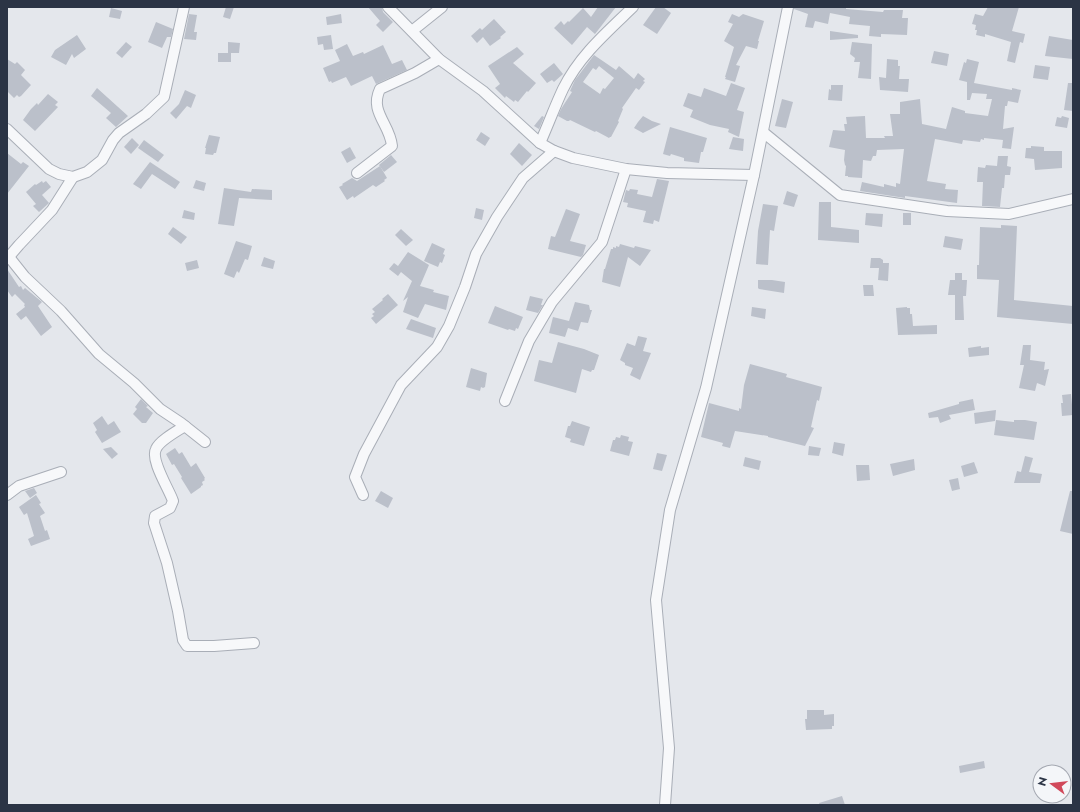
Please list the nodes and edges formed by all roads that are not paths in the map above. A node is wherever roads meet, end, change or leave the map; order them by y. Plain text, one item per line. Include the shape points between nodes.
1 (184, 7) edge
2 (388, 7) edge
3 (442, 7) edge
4 (633, 7) edge
5 (788, 7) edge
6 (412, 31) junction
7 (438, 59) junction
8 (7, 129) edge
9 (763, 132) junction
10 (540, 143) junction
11 (554, 151) junction
12 (626, 169) junction
13 (357, 173) dead end
14 (754, 175) junction
15 (73, 177) junction
16 (1073, 199) edge
17 (8, 258) edge
18 (505, 401) dead end
19 (185, 426) junction
20 (205, 442) dead end
21 (60, 472) dead end
22 (7, 495) edge
23 (363, 495) dead end
24 (254, 643) dead end
25 (664, 805) edge

1 - 15 street via 164,97 113,140 102,160 87,172
2 - 6 street
3 - 6 street
4 - 10 street via 609,28 585,56 564,88
5 - 9 street
6 - 7 street
7 - 10 street via 483,91
7 - 13 street via 380,89 376,110 392,137 392,146
8 - 15 street via 49,169
9 - 14 street
9 - 16 street via 840,195 947,211 1009,214
10 - 11 street
11 - 12 street via 573,158
11 - 23 street via 518,184 476,254 449,326 437,347 401,385 364,454 355,477
12 - 14 street
12 - 18 street via 602,242 552,302 529,341
14 - 25 street via 706,388 670,510 656,600 669,748
15 - 17 street via 52,210
17 - 19 street via 61,311 99,354 160,409
19 - 20 street
19 - 24 street via 161,443 154,454 173,501 170,508 155,516 154,523 167,563 183,640 187,646
21 - 22 street via 19,486

